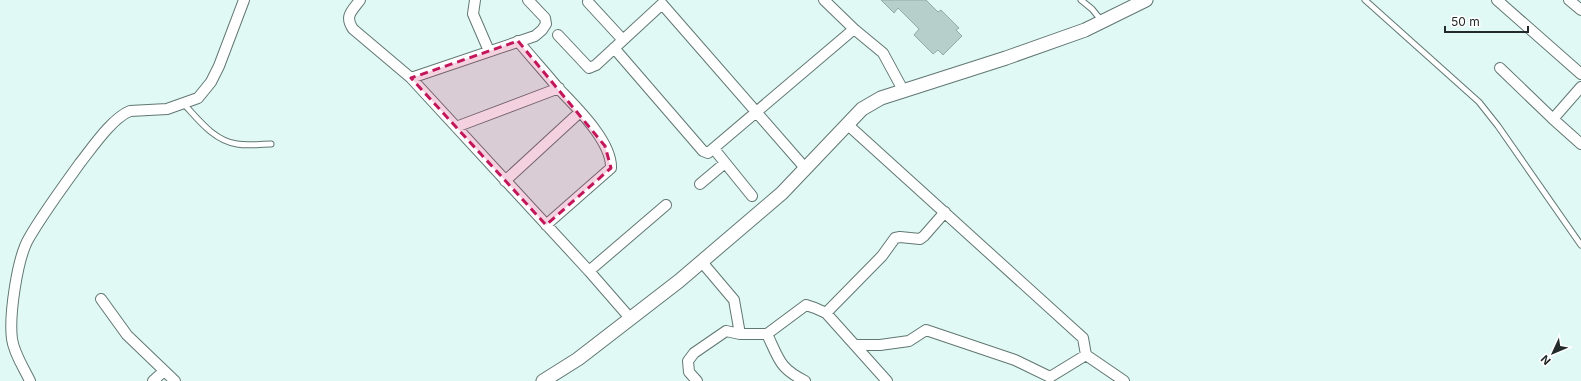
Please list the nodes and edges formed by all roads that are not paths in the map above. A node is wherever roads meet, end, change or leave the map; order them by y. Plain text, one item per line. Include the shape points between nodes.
1 (244, 0) edge
2 (360, 0) edge
3 (475, 0) edge
4 (528, 0) edge
5 (824, 0) edge
6 (1081, 0) edge
7 (1146, 0) edge
8 (1365, 0) edge
9 (1497, 0) edge
10 (1570, 0) edge
11 (662, 1) edge
12 (588, 2) dead end
13 (1581, 10) edge
14 (1102, 22) junction
15 (854, 29) junction
16 (558, 35) dead end
17 (623, 40) junction
18 (518, 41) junction
19 (614, 48) junction
20 (489, 51) junction
21 (1500, 68) dead end
22 (1581, 74) edge
23 (411, 78) junction
24 (1581, 87) edge
25 (559, 88) junction
26 (904, 90) junction
27 (184, 103) junction
28 (580, 112) junction
29 (756, 113) junction
30 (1553, 119) junction
31 (848, 125) junction
32 (456, 127) junction
33 (271, 144) dead end
34 (1581, 144) edge
35 (714, 149) junction
36 (725, 163) junction
37 (806, 169) junction
38 (505, 181) junction
39 (700, 184) dead end
40 (752, 196) dead end
41 (666, 205) dead end
42 (945, 212) junction
43 (546, 225) junction
44 (1581, 245) edge
45 (701, 261) junction
46 (589, 271) junction
47 (100, 299) dead end
48 (826, 313) junction
49 (630, 318) junction
50 (740, 334) junction
51 (767, 334) junction
52 (855, 345) junction
53 (1086, 355) junction
54 (164, 371) junction
55 (1053, 379) edge
56 (30, 381) edge
57 (153, 381) edge
58 (175, 381) edge
59 (543, 381) edge
60 (697, 381) edge
61 (805, 381) edge
62 (887, 381) edge
63 (1124, 381) edge

1 - 27 street via 211,82 198,98
2 - 23 street via 348,17 353,29
3 - 20 street via 474,14
4 - 18 street via 545,18 546,24 535,36
5 - 15 street
6 - 14 lane
7 - 14 street
8 - 44 lane via 1479,102
9 - 22 street
10 - 13 street
11 - 17 street
11 - 29 street
12 - 17 street
14 - 26 street via 1006,58
15 - 26 street via 883,53
15 - 29 street
16 - 19 street via 589,68 596,65
17 - 19 street
18 - 20 street
18 - 25 street
19 - 35 street via 703,151 708,153
20 - 23 street
21 - 30 street
23 - 32 street
24 - 30 street
25 - 28 street
25 - 32 street
26 - 31 street via 881,98 862,109
27 - 33 lane via 209,130 221,138 236,144
27 - 56 street via 167,109 125,113 118,119 100,136 28,240 18,271 13,304 12,340
28 - 38 street
28 - 43 street via 605,146 611,162 610,168
29 - 35 street
29 - 37 street
30 - 34 street
31 - 37 street
31 - 42 street
32 - 38 street
35 - 36 street
36 - 39 street
36 - 40 street
37 - 45 street via 782,193
38 - 43 street
41 - 46 street
42 - 48 street via 920,239 895,238 879,259
42 - 53 street via 1083,338
43 - 46 street
45 - 49 street
45 - 50 street via 734,300
46 - 49 street
47 - 54 street via 127,335
48 - 51 street via 806,305
48 - 52 street
49 - 59 street via 578,359
50 - 51 street
50 - 60 street via 726,331 694,353 688,361 689,372
51 - 61 street via 785,369
52 - 55 street via 909,341 926,330 1015,360
52 - 62 street
53 - 55 street
53 - 63 street
54 - 57 street
54 - 58 street

